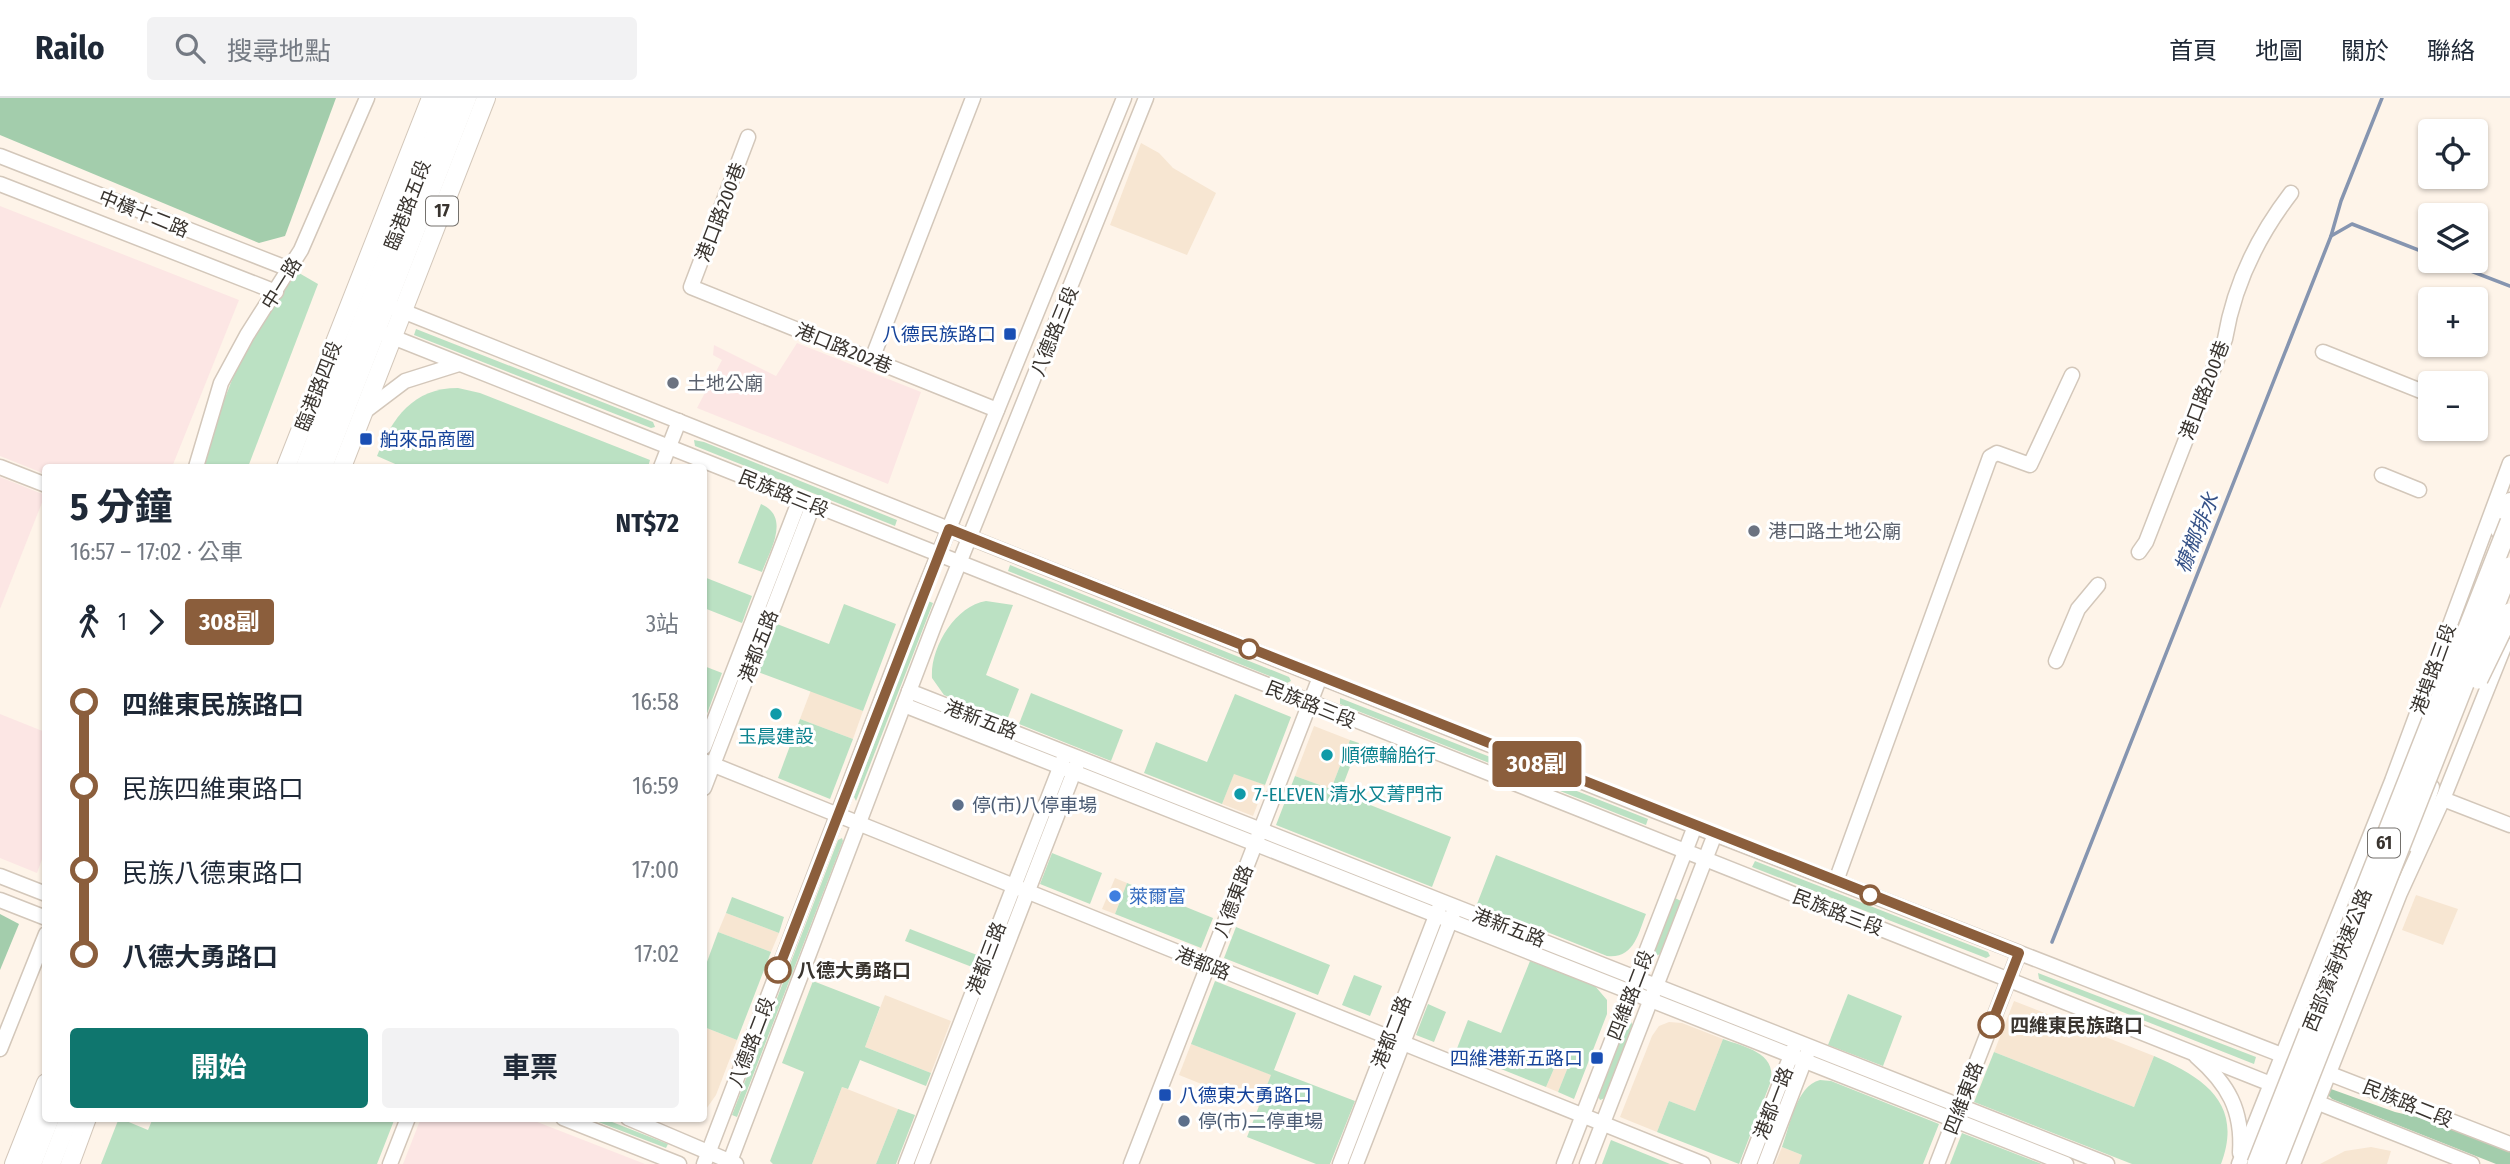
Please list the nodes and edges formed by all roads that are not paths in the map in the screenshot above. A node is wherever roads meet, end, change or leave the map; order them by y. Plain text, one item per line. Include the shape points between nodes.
1 (367, 98) edge
2 (431, 98) edge
3 (449, 98) edge
4 (467, 98) edge
5 (486, 98) edge
6 (973, 98) edge
7 (1124, 98) edge
8 (1146, 98) edge
9 (748, 137) dead end
10 (0, 156) edge
11 (0, 184) edge
12 (2291, 192) dead end
13 (289, 269) junction
14 (691, 287) joint
15 (276, 292) junction
16 (373, 315) junction
17 (2323, 352) dead end
18 (872, 359) junction
19 (459, 364) junction
20 (2072, 376) dead end
21 (2418, 390) edge
22 (997, 410) junction
23 (363, 413) junction
24 (679, 421) junction
25 (668, 447) junction
26 (2510, 463) edge
27 (197, 464) edge
28 (288, 464) edge
29 (305, 464) edge
30 (324, 464) edge
31 (343, 464) edge
32 (662, 464) edge
33 (0, 467) edge
34 (2382, 475) dead end
35 (42, 483) edge
36 (2419, 491) dead end
37 (2510, 500) edge
38 (806, 502) junction
39 (2510, 522) edge
40 (949, 529) junction
41 (971, 538) junction
42 (2139, 552) dead end
43 (939, 555) junction
44 (960, 563) junction
45 (2510, 567) edge
46 (2098, 585) dead end
47 (2510, 590) edge
48 (2510, 613) edge
49 (2510, 632) edge
50 (2056, 661) dead end
51 (1320, 677) junction
52 (907, 698) junction
53 (1310, 703) junction
54 (707, 740) edge
55 (1070, 762) junction
56 (708, 763) edge
57 (2433, 764) junction
58 (2443, 799) junction
59 (838, 815) junction
60 (2509, 820) edge
61 (859, 824) junction
62 (1695, 826) junction
63 (1715, 834) junction
64 (1258, 836) junction
65 (1685, 852) junction
66 (1705, 860) junction
67 (2353, 874) junction
68 (0, 876) edge
69 (1836, 881) junction
70 (1021, 889) junction
71 (42, 892) edge
72 (2400, 893) junction
73 (0, 900) edge
74 (1446, 910) junction
75 (42, 916) edge
76 (42, 944) edge
77 (2019, 953) junction
78 (1208, 964) junction
79 (2009, 979) junction
80 (1634, 985) junction
81 (1653, 993) junction
82 (1396, 1040) junction
83 (0, 1049) edge
84 (2186, 1049) junction
85 (1800, 1052) junction
86 (2282, 1056) junction
87 (2306, 1064) joint
88 (2329, 1072) junction
89 (2272, 1082) junction
90 (42, 1093) edge
91 (2317, 1102) junction
92 (1957, 1113) junction
93 (1583, 1115) junction
94 (48, 1122) edge
95 (67, 1122) edge
96 (86, 1122) edge
97 (406, 1122) edge
98 (573, 1122) edge
99 (636, 1122) edge
100 (1603, 1124) junction
101 (2510, 1144) edge
102 (706, 1159) edge
103 (731, 1163) edge
104 (14, 1164) edge
105 (32, 1164) edge
106 (51, 1164) edge
107 (69, 1164) edge
108 (390, 1164) edge
109 (680, 1164) edge
110 (906, 1164) edge
111 (922, 1164) edge
112 (1131, 1164) edge
113 (1340, 1164) edge
114 (1356, 1164) edge
115 (1564, 1164) edge
116 (1587, 1164) edge
117 (1703, 1164) edge
118 (1749, 1164) edge
119 (1765, 1164) edge
120 (1937, 1164) edge
121 (2066, 1164) edge
122 (2108, 1164) edge
123 (2239, 1164) edge
124 (2257, 1164) edge
125 (2275, 1164) edge
126 (2293, 1164) edge
127 (2472, 1164) edge

1 - 13 street, 中一路 via 302,250
2 - 16 main road, 臨港路五段 / 17
3 - 16 main road, 臨港路五段 / 17
4 - 16 main road, 臨港路五段 / 17
5 - 16 main road, 臨港路五段 / 17
6 - 18 street
7 - 22 street, 八德路三段
8 - 41 street, 八德路三段
9 - 14 street, 港口路200巷
10 - 13 street, 中橫十二路
11 - 15 street, 中橫十二路
12 - 42 street, 港口路200巷 via 2263,229 2251,257 2230,311 2225,340
13 - 15 street, 中一路
14 - 18 street, 港口路202巷
15 - 27 street, 中一路 via 221,383
16 - 19 street, 民族路三段
16 - 23 main road, 17
16 - 24 street, 民族路三段
16 - 28 main road, 臨港路四段 / 17
16 - 29 main road, 臨港路四段 / 17
16 - 30 main road, 臨港路四段 / 17
17 - 21 street
18 - 22 street, 港口路202巷
19 - 23 street via 405,381
19 - 25 street, 民族路三段
20 - 69 street via 2031,465 1997,453 1990,457
22 - 40 street, 八德路三段
23 - 31 main road, 17
24 - 25 street
24 - 40 street, 民族路三段
25 - 32 street
25 - 38 street, 民族路三段
26 - 67 street, 港埠路三段
33 - 35 street
34 - 36 street
37 - 67 street, 港埠路三段 via 2400,780
38 - 43 street, 民族路三段
38 - 54 street, 港都五路
38 - 56 street, 港都五路
39 - 124 highway, 西部濱海快速公路 / 61, bridge
40 - 41 street, 民族路三段
40 - 43 street, 八德路二段
41 - 44 street, 八德路三段
41 - 51 street, 民族路三段
43 - 44 street, 民族路三段
43 - 59 street, 八德路二段
44 - 52 street, 八德路二段
44 - 53 street, 民族路三段
45 - 57 highway, 西部濱海快速公路 / 61, bridge
46 - 50 street via 2078,609
47 - 72 street via 2431,792
48 - 57 highway, bridge
49 - 58 street
51 - 53 street, 八德東路
51 - 62 street, 民族路三段
52 - 55 street, 港新五路
52 - 61 street, 八德路二段
53 - 64 street, 八德東路
53 - 65 street, 民族路三段
55 - 64 street, 港新五路
55 - 70 street, 港都三路
56 - 59 street, 港都路
57 - 125 highway, 西部濱海快速公路 / 61, bridge
58 - 60 street
58 - 72 street
59 - 61 street, 港都路
59 - 102 street, 八德路二段
61 - 70 street, 港都路
61 - 103 street, 八德路二段
62 - 63 street, 民族路三段
62 - 65 street, 四維路二段
63 - 66 street, 四維路二段
63 - 69 street, 民族路三段
64 - 74 street, 港新五路
64 - 78 street, 八德東路
65 - 66 street, 民族路三段
65 - 80 street, 四維路二段
66 - 79 street, 民族路三段
66 - 81 street, 四維路二段
67 - 86 street, 港埠路三段
68 - 71 street
69 - 77 street, 民族路三段
70 - 78 street, 港都路
70 - 110 street, 港都三路
70 - 111 street, 港都三路
72 - 88 street
73 - 75 street
74 - 80 street, 港新五路
74 - 82 street, 港都二路
76 - 83 street
77 - 79 street, 四維東路
77 - 86 street, 民族路三段
78 - 82 street, 港都路
78 - 112 street, 八德東路
79 - 84 street, 民族路三段
79 - 92 street, 四維東路
80 - 81 street, 港新五路
80 - 93 street, 四維路二段
81 - 85 street, 港新五路
81 - 100 street, 四維路二段
82 - 93 street, 港都路
82 - 113 street, 港都二路
82 - 114 street, 港都二路
84 - 89 street, 民族路三段
84 - 123 street via 2217,1076 2234,1100 2241,1129
85 - 92 street, 港新五路
85 - 118 street, 港都一路
85 - 119 street, 港都一路
86 - 87 street, 民族路三段
86 - 89 street, 港埠路三段
87 - 88 street, 民族路二段
88 - 91 street
88 - 101 street, 民族路二段
89 - 91 street, 民族路三段
89 - 123 street, 港埠路三段
90 - 104 main road
91 - 126 street
91 - 127 street, 民族路二段
92 - 120 street, 四維東路
92 - 121 street, 港新五路
92 - 122 street, 港新五路
93 - 100 street, 港都路
93 - 115 street, 四維路二段
94 - 105 main road
95 - 106 main road
96 - 107 main road
97 - 108 street
98 - 109 street
99 - 102 street
100 - 116 street, 四維路二段
100 - 117 street, 港都路
102 - 103 street

